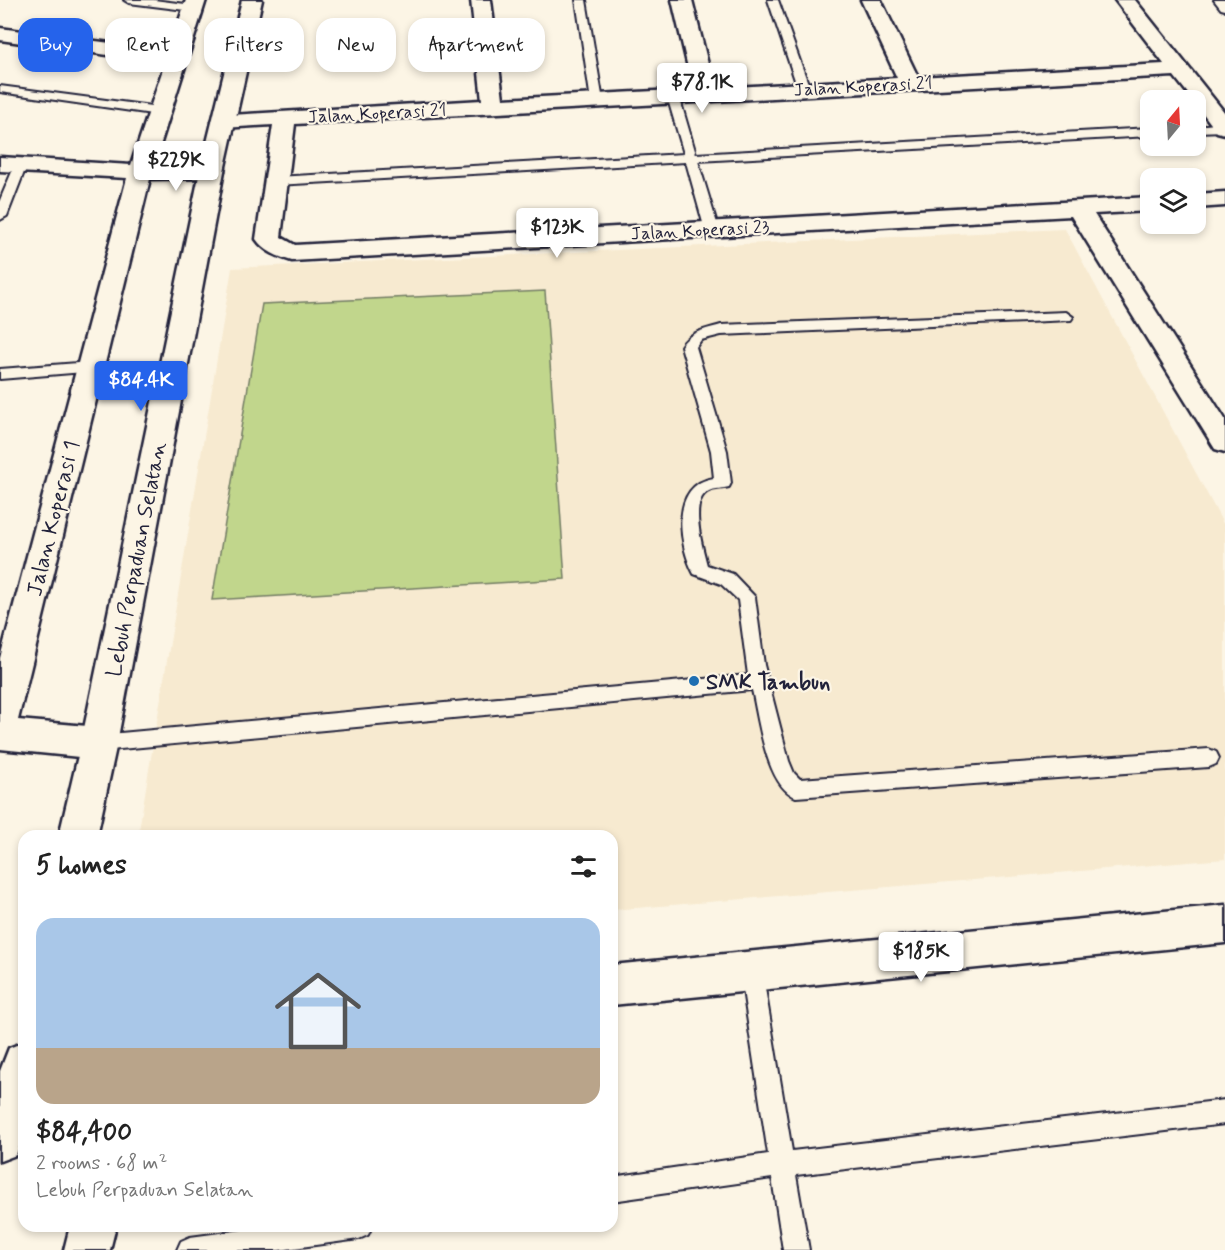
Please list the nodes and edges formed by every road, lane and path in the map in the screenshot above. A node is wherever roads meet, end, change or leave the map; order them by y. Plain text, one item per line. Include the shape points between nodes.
1 (129, 0) edge
2 (252, 0) edge
3 (481, 0) edge
4 (581, 0) edge
5 (682, 0) edge
6 (772, 0) edge
7 (871, 0) edge
8 (1125, 0) edge
9 (1219, 0) edge
10 (194, 4) edge
11 (1225, 7) edge
12 (0, 34) edge
13 (105, 48) edge
14 (1179, 69) junction
15 (172, 72) edge
16 (910, 83) junction
17 (0, 89) edge
18 (804, 89) junction
19 (705, 94) junction
20 (673, 96) junction
21 (597, 100) junction
22 (493, 106) junction
23 (159, 111) junction
24 (285, 118) junction
25 (223, 121) junction
26 (1225, 127) edge
27 (1206, 128) edge
28 (1140, 133) edge
29 (692, 159) junction
30 (10, 166) edge
31 (212, 171) junction
32 (140, 172) junction
33 (276, 181) junction
34 (1225, 199) edge
35 (1206, 200) edge
36 (1140, 205) edge
37 (1079, 209) junction
38 (0, 216) edge
39 (712, 230) junction
40 (1066, 317) dead end
41 (91, 367) junction
42 (0, 374) edge
43 (1225, 441) edge
44 (759, 682) junction
45 (0, 724) edge
46 (0, 734) edge
47 (99, 743) junction
48 (1209, 758) dead end
49 (79, 830) edge
50 (1225, 924) edge
51 (751, 970) junction
52 (618, 984) edge
53 (18, 1082) edge
54 (1225, 1112) edge
55 (0, 1139) edge
56 (782, 1164) junction
57 (618, 1188) edge
58 (92, 1232) edge
59 (317, 1232) edge
60 (87, 1250) edge
61 (190, 1250) edge
62 (796, 1250) edge

1 - 10 lane
2 - 25 street, Lebuh Perpaduan Selatan
3 - 22 street
4 - 21 lane
5 - 19 street
6 - 18 lane
7 - 16 street
8 - 14 street
9 - 11 lane
12 - 13 street
14 - 16 street, Jalan Koperasi 21
14 - 26 street
15 - 23 street, Jalan Koperasi 1
16 - 18 street, Jalan Koperasi 21
17 - 23 lane
18 - 19 street, Jalan Koperasi 21
19 - 20 street, Jalan Koperasi 21
20 - 21 street, Jalan Koperasi 21
20 - 29 lane
21 - 22 street, Jalan Koperasi 21
22 - 24 street, Jalan Koperasi 21
23 - 32 street, Jalan Koperasi 1
24 - 25 street, Jalan Koperasi 21
24 - 33 street, Jalan Koperasi 23
25 - 31 street, Lebuh Perpaduan Selatan
26 - 27 lane
28 - 29 lane
29 - 33 lane
29 - 39 lane
30 - 32 street
30 - 38 lane
31 - 32 street
31 - 47 street, Lebuh Perpaduan Selatan
32 - 41 street, Jalan Koperasi 1
33 - 39 street, Jalan Koperasi 23 via 268,239 291,253
34 - 35 street
36 - 37 street, Jalan Koperasi 23
37 - 39 street, Jalan Koperasi 23
37 - 43 street
40 - 44 lane via 721,330 696,337 688,346 719,450 723,483 704,486 692,497 690,517 696,553 700,569 727,579 746,597
41 - 42 lane
41 - 45 street, Jalan Koperasi 1
44 - 47 lane
44 - 48 lane via 779,761 786,779 796,788
46 - 47 street
47 - 49 street, Lebuh Perpaduan Selatan
50 - 51 street
51 - 52 street
51 - 56 lane
53 - 55 street
54 - 56 lane
56 - 57 lane
56 - 62 lane
58 - 60 street
59 - 61 lane

